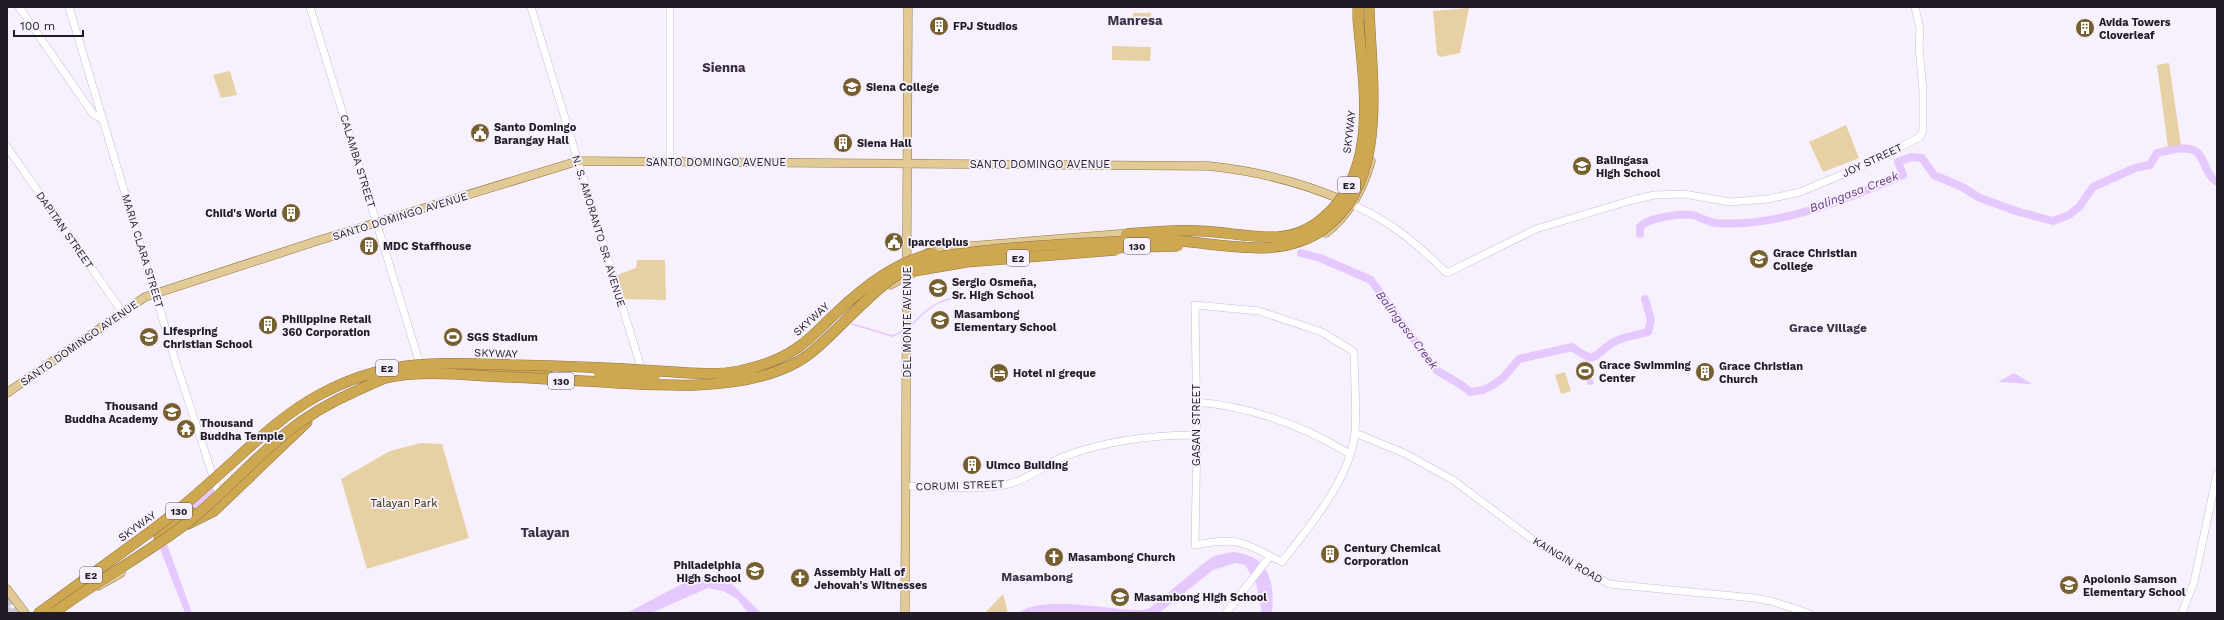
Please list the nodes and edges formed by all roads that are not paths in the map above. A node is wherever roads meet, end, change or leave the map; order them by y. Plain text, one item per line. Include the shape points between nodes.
1 (19, 7) edge
2 (69, 7) edge
3 (310, 7) edge
4 (531, 7) edge
5 (670, 7) edge
6 (908, 7) edge
7 (1358, 7) edge
8 (1370, 7) edge
9 (1915, 7) edge
10 (103, 120) junction
11 (7, 147) edge
12 (578, 161) junction
13 (670, 162) junction
14 (908, 163) junction
15 (1338, 198) junction
16 (1353, 205) junction
17 (377, 223) junction
18 (1151, 237) junction
19 (1219, 244) junction
20 (926, 253) junction
21 (907, 260) junction
22 (909, 272) junction
23 (1447, 273) joint
24 (890, 283) junction
25 (907, 293) junction
26 (156, 294) junction
27 (123, 312) junction
28 (418, 364) junction
29 (642, 371) junction
30 (687, 372) junction
31 (355, 377) joint
32 (387, 379) junction
33 (646, 383) junction
34 (7, 393) edge
35 (1197, 402) junction
36 (334, 405) junction
37 (1354, 432) junction
38 (1197, 435) junction
39 (1350, 454) junction
40 (2217, 474) edge
41 (215, 482) junction
42 (906, 486) junction
43 (219, 495) junction
44 (182, 527) junction
45 (165, 536) junction
46 (1270, 556) junction
47 (7, 589) edge
48 (88, 591) junction
49 (25, 613) edge
50 (36, 613) edge
51 (39, 613) edge
52 (54, 613) edge
53 (59, 613) edge
54 (905, 613) edge
55 (1226, 613) edge
56 (1808, 613) edge
57 (2182, 613) edge

1 - 10 street via 94,114
2 - 10 street, MARIA CLARA STREET
3 - 17 street, CALAMBA STREET
4 - 12 street, N. S. AMORANTO SR. AVENUE
5 - 13 street
6 - 14 main road, DEL MONTE AVENUE
7 - 15 main road, 130 via 1362,106 1360,137 1355,159
7 - 30 highway, SKYWAY / E2, bridge via 1364,104 1362,149 1350,184 1341,199 1318,222 1307,229 1287,236 1261,237 1179,230 942,250 903,263 882,275 866,286 806,342 779,359 737,372
8 - 16 main road, 130 via 1375,137 1366,182
8 - 19 highway, SKYWAY / E2, bridge via 1373,120 1371,144 1367,166 1352,200 1326,228 1297,243 1255,249
9 - 23 street, JOY STREET via 1920,29 1923,91 1923,131 1920,137 1893,152 1800,192 1768,199 1730,202 1684,194 1654,195 1536,229
10 - 26 street, MARIA CLARA STREET
11 - 27 street, DAPITAN STREET
12 - 13 main road, SANTO DOMINGO AVENUE
12 - 17 main road, SANTO DOMINGO AVENUE
12 - 29 street, N. S. AMORANTO SR. AVENUE
13 - 14 main road, SANTO DOMINGO AVENUE
14 - 15 main road, SANTO DOMINGO AVENUE via 1209,166 1257,172 1300,183
14 - 21 main road, DEL MONTE AVENUE
15 - 16 main road, SANTO DOMINGO AVENUE
15 - 18 main road, 130 via 1315,221 1288,234 1260,238 1203,233
16 - 18 main road, 130 via 1327,232 1299,246 1289,248 1271,249
16 - 23 street, SANTO DOMINGO AVENUE via 1389,222
17 - 26 main road, SANTO DOMINGO AVENUE via 180,284
17 - 28 street, CALAMBA STREET
18 - 20 main road, 130 via 959,247
18 - 22 main road, 130 via 969,259
19 - 22 highway, SKYWAY / E2, bridge via 1092,247 964,257 945,260
19 - 24 highway, SKYWAY / E2, bridge via 1152,239 939,256 912,268
20 - 21 main road, 130
20 - 22 main road via 924,260
21 - 22 main road, DEL MONTE AVENUE
21 - 29 main road, 130 via 882,273 865,286 811,338 792,352 767,364 714,372
22 - 24 highway, SKYWAY / E2, bridge
22 - 25 main road, DEL MONTE AVENUE
24 - 25 main road
24 - 33 main road, 130 via 821,346 785,370 736,384 709,387
24 - 36 highway, SKYWAY / E2, bridge via 874,292 811,353 784,369 739,382 710,386 458,374 420,375 386,378
25 - 42 main road, DEL MONTE AVENUE
26 - 27 main road, SANTO DOMINGO AVENUE via 145,297
26 - 41 street, MARIA CLARA STREET
27 - 34 main road, SANTO DOMINGO AVENUE
28 - 29 main road, 130
28 - 30 highway, bridge via 640,377
28 - 31 highway
29 - 33 street, N. S. AMORANTO SR. AVENUE, bridge
30 - 51 highway, SKYWAY / E2, bridge via 424,363 388,368 364,375 318,395 297,408 186,504
31 - 41 main road, 130 via 326,391 291,414
32 - 33 main road, 130 via 432,375
32 - 36 highway
32 - 43 main road, 130 via 355,388 314,408
35 - 37 street, GASAN STREET via 1195,305 1259,312 1322,332 1354,352
35 - 38 street, GASAN STREET
35 - 39 street via 1253,411 1292,423
36 - 44 highway, SKYWAY / E2, bridge via 285,434
36 - 44 highway, bridge via 310,420 214,511
36 - 45 highway, bridge via 309,412 280,432
37 - 39 street
37 - 56 street, KAINGIN ROAD via 1404,453 1453,480 1540,545 1609,584 1754,598
38 - 42 street, CORUMI STREET via 1150,436 1109,443 1062,458 1008,484
38 - 46 street, GASAN STREET via 1195,545 1233,540
39 - 46 street via 1331,492 1282,562
40 - 57 street via 2194,582
41 - 43 street, MARIA CLARA STREET
41 - 50 main road, 130 via 179,512
42 - 54 main road, DEL MONTE AVENUE
43 - 45 main road, 130
44 - 52 highway, SKYWAY / E2, bridge
45 - 48 main road, 130, bridge via 105,576
45 - 48 highway via 100,576
46 - 55 street
47 - 49 main road
48 - 53 main road, 130

